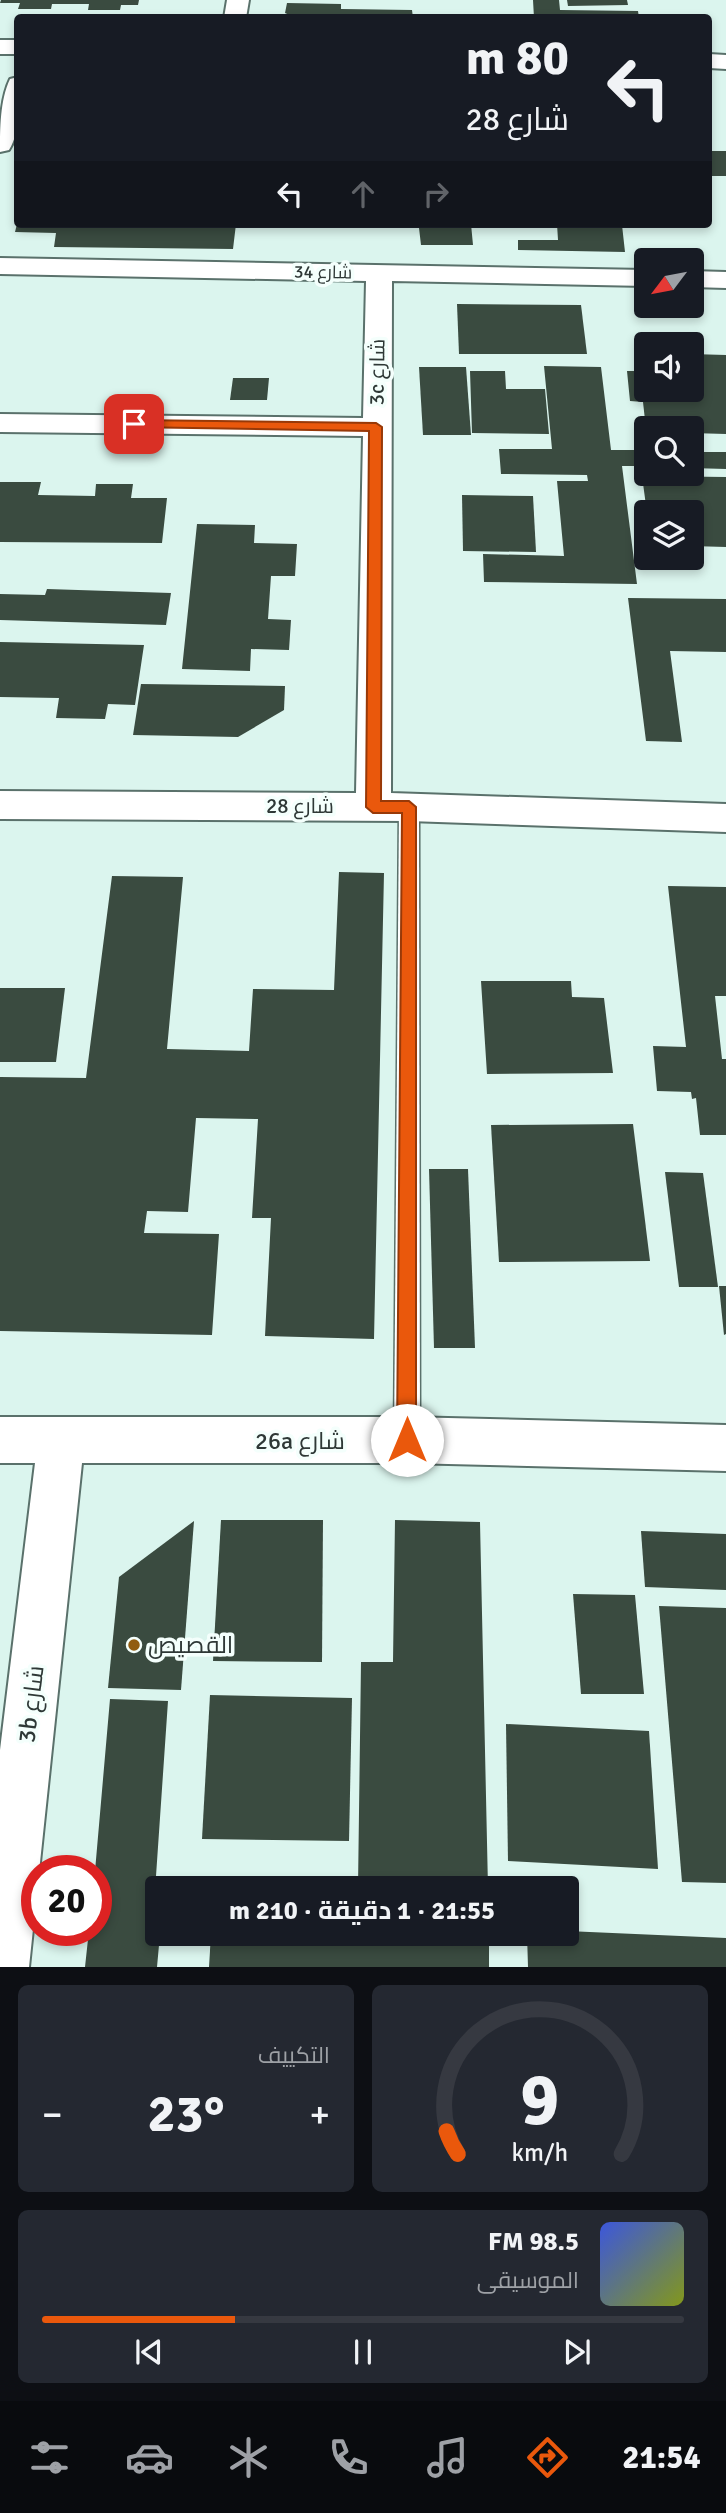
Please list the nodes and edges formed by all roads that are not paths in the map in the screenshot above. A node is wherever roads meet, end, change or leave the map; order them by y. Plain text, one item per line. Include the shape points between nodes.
1 (14, 98) edge
2 (0, 145) edge
3 (0, 266) edge
4 (379, 273) junction
5 (634, 278) edge
6 (704, 279) edge
7 (726, 279) edge
8 (0, 423) edge
9 (376, 427) junction
10 (0, 805) edge
11 (373, 807) junction
12 (409, 807) junction
13 (726, 818) edge
14 (0, 1440) edge
15 (407, 1440) junction
16 (61, 1441) junction
17 (726, 1448) edge
18 (1, 1967) edge

1 - 2 street
3 - 4 street, شارع 34
4 - 5 street, شارع 34
4 - 9 street, 3c شارع
6 - 7 street
8 - 9 street
9 - 11 street, 3c شارع
10 - 11 street, شارع 28
11 - 12 street, شارع 28
12 - 13 street, شارع 28
12 - 15 lane
14 - 16 street, 26a شارع
15 - 16 street, 26a شارع
15 - 17 street, 26a شارع
16 - 18 street, 3b شارع

